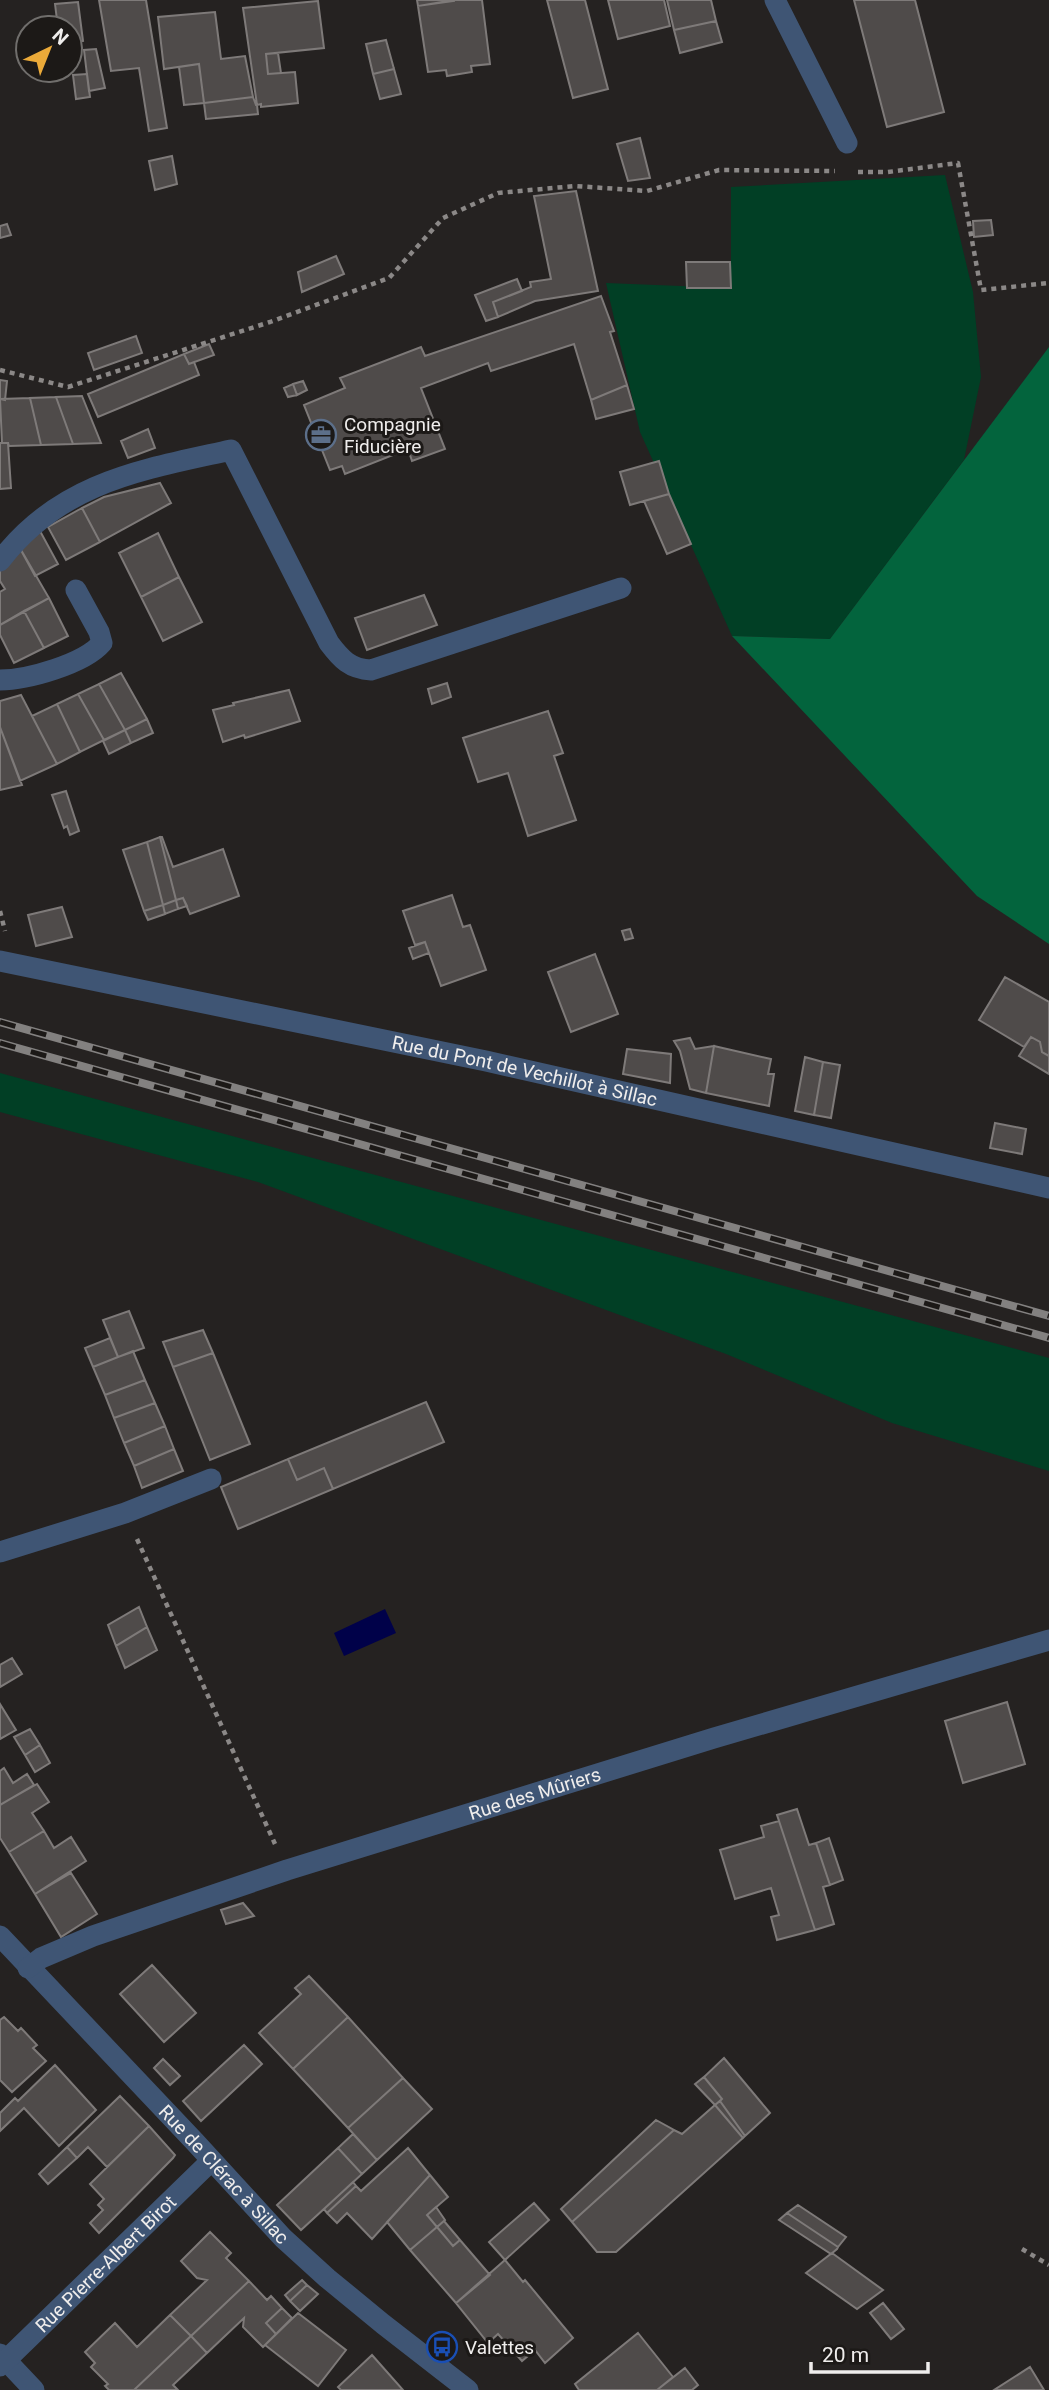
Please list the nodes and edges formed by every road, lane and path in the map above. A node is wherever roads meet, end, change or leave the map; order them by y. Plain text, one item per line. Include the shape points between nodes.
1 (775, 0) edge
2 (847, 143) dead end
3 (838, 172) dead end
4 (850, 172) dead end
5 (1049, 283) edge
6 (0, 370) edge
7 (0, 561) edge
8 (621, 588) dead end
9 (76, 590) dead end
10 (0, 680) edge
11 (0, 961) edge
12 (1049, 1188) edge
13 (211, 1479) dead end
14 (125, 1513) junction
15 (0, 1552) edge
16 (1049, 1640) edge
17 (287, 1870) junction
18 (0, 1936) edge
19 (28, 1968) junction
20 (211, 2161) junction
21 (1022, 2249) dead end
22 (1049, 2265) edge
23 (2, 2360) edge
24 (34, 2390) edge
25 (468, 2390) edge

1 - 2 street
3 - 6 path via 719,170 647,191 575,186 498,193 443,218 389,278 270,322 68,387
4 - 5 path via 958,163 981,290
7 - 8 street via 14,542 52,510 80,494 130,473 231,450 329,643 356,669 371,670
9 - 10 street via 102,643 82,659 18,680
11 - 12 street, Rue du Pont de Vechillot à Sillac via 486,1061
13 - 14 street
14 - 15 street
14 - 17 path
16 - 17 street, Rue des Mûriers
17 - 19 street, Rue des Mûriers via 93,1936
18 - 19 street, Rue de Clérac à Sillac
19 - 20 street, Rue de Clérac à Sillac
20 - 23 street, Rue Pierre-Albert Birot
20 - 25 street, Rue de Clérac à Sillac via 327,2278
21 - 22 path
23 - 24 street

